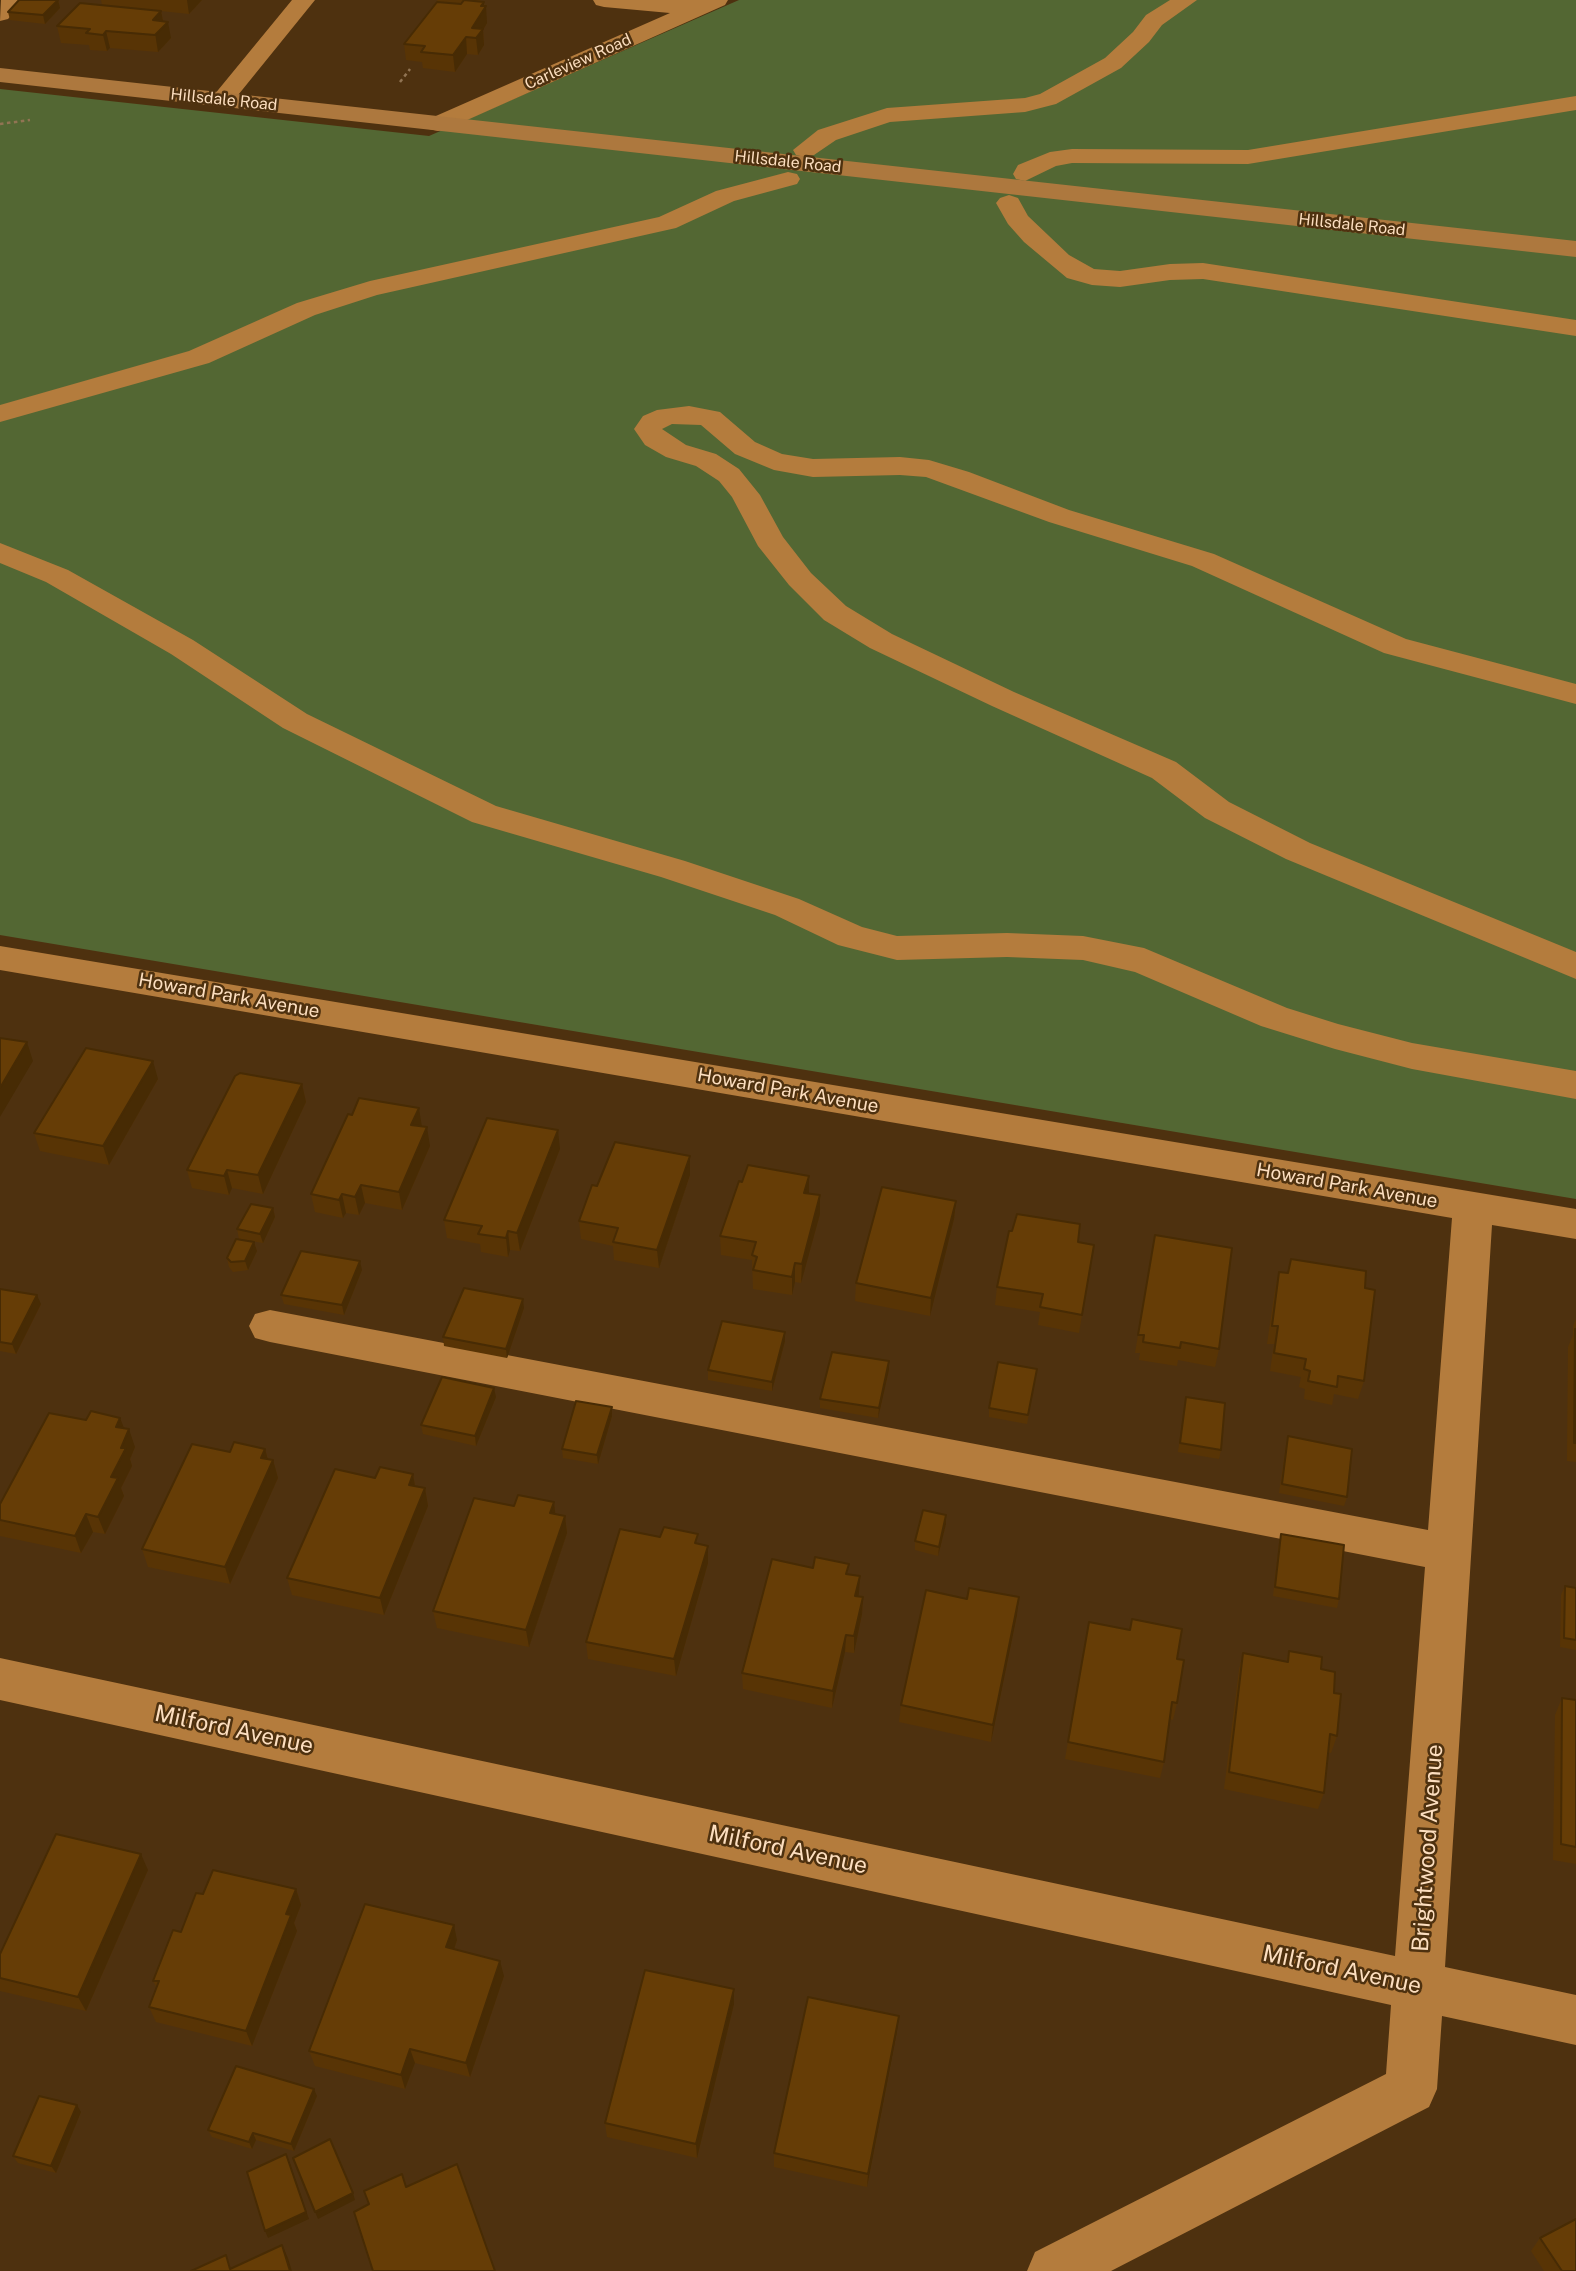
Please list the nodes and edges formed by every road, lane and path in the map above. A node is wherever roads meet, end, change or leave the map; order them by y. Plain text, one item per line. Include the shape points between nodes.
1 (14, 0) edge
2 (304, 0) edge
3 (604, 0) edge
4 (1186, 0) edge
5 (707, 4) edge
6 (0, 14) edge
7 (0, 75) edge
8 (222, 100) junction
9 (1576, 103) edge
10 (438, 124) junction
11 (805, 150) dead end
12 (1025, 174) dead end
13 (788, 179) dead end
14 (1009, 203) dead end
15 (1576, 249) edge
16 (1576, 328) edge
17 (0, 414) edge
18 (0, 552) edge
19 (1576, 694) edge
20 (0, 958) edge
21 (1576, 966) edge
22 (1576, 1085) edge
23 (1473, 1207) junction
24 (1576, 1224) edge
25 (270, 1326) dead end
26 (1449, 1553) junction
27 (0, 1679) edge
28 (1418, 1986) junction
29 (1576, 2020) edge
30 (1054, 2271) edge

1 - 6 street
2 - 8 street
3 - 5 street
4 - 11 street via 1154,20 1113,63 1048,99 1025,105 887,115 827,135
5 - 10 street, Carleview Road
7 - 8 main road, Hillsdale Road
8 - 10 main road, Hillsdale Road
9 - 12 street via 1248,157 1072,156 1050,159
10 - 15 main road, Hillsdale Road
13 - 17 street via 725,196 667,223 370,289 306,309 199,356
14 - 16 street via 1032,237 1059,261 1092,277 1120,279 1203,271
18 - 22 street via 57,576 137,621 295,721 484,814 673,869 787,906 851,936 897,948 1083,947 1144,961 1274,1017 1335,1036 1412,1056
19 - 21 street via 1395,646 1203,559 1059,516 949,475 900,466 813,468 774,461 745,448 710,418 689,414 667,416 648,429 654,439 706,460 729,475 769,540 800,579 835,613 881,641 1164,771 1217,810 1298,851
20 - 23 street, Howard Park Avenue
23 - 24 street, Howard Park Avenue
23 - 26 street, Brightwood Avenue
25 - 26 street
26 - 28 street, Brightwood Avenue
27 - 28 street, Milford Avenue
28 - 29 street, Milford Avenue
28 - 30 street, Brightwood Avenue via 1411,2088

